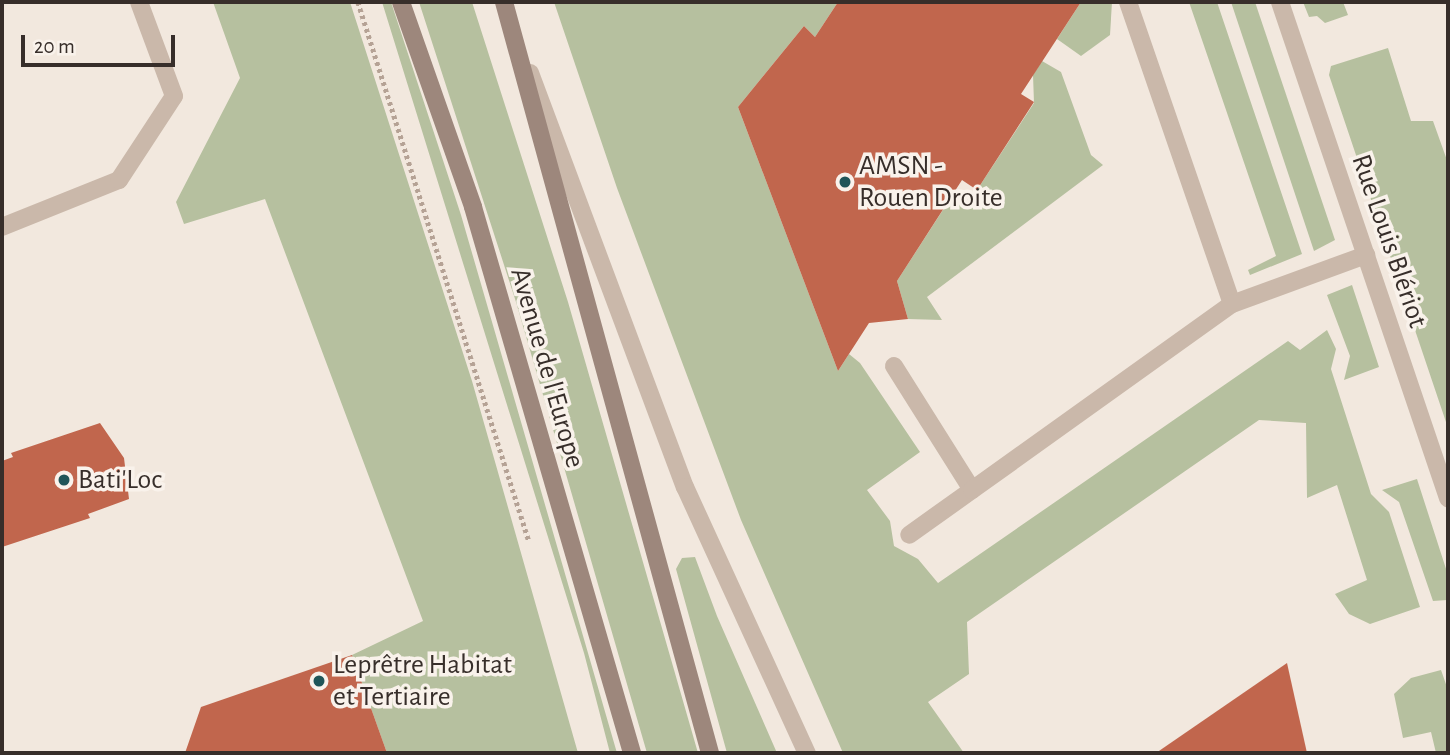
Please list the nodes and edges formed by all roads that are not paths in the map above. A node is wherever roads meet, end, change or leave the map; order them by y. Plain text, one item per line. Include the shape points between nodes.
1 (139, 2) edge
2 (401, 2) edge
3 (504, 2) edge
4 (1128, 2) edge
5 (1280, 2) edge
6 (515, 33) junction
7 (2, 227) edge
8 (1366, 255) junction
9 (1232, 304) junction
10 (894, 366) dead end
11 (972, 490) junction
12 (1448, 498) edge
13 (909, 535) dead end
14 (632, 753) edge
15 (710, 753) edge
16 (807, 753) edge

1 - 7 street via 174,96 119,180
2 - 14 main road, Avenue de l'Europe via 473,207
3 - 6 main road, Avenue de l'Europe
4 - 9 street
5 - 8 street, Rue Louis Blériot
6 - 15 main road, Avenue de l'Europe
6 - 16 street via 685,486
8 - 9 street
8 - 12 street, Rue Louis Blériot
9 - 11 street
10 - 11 street
11 - 13 street

